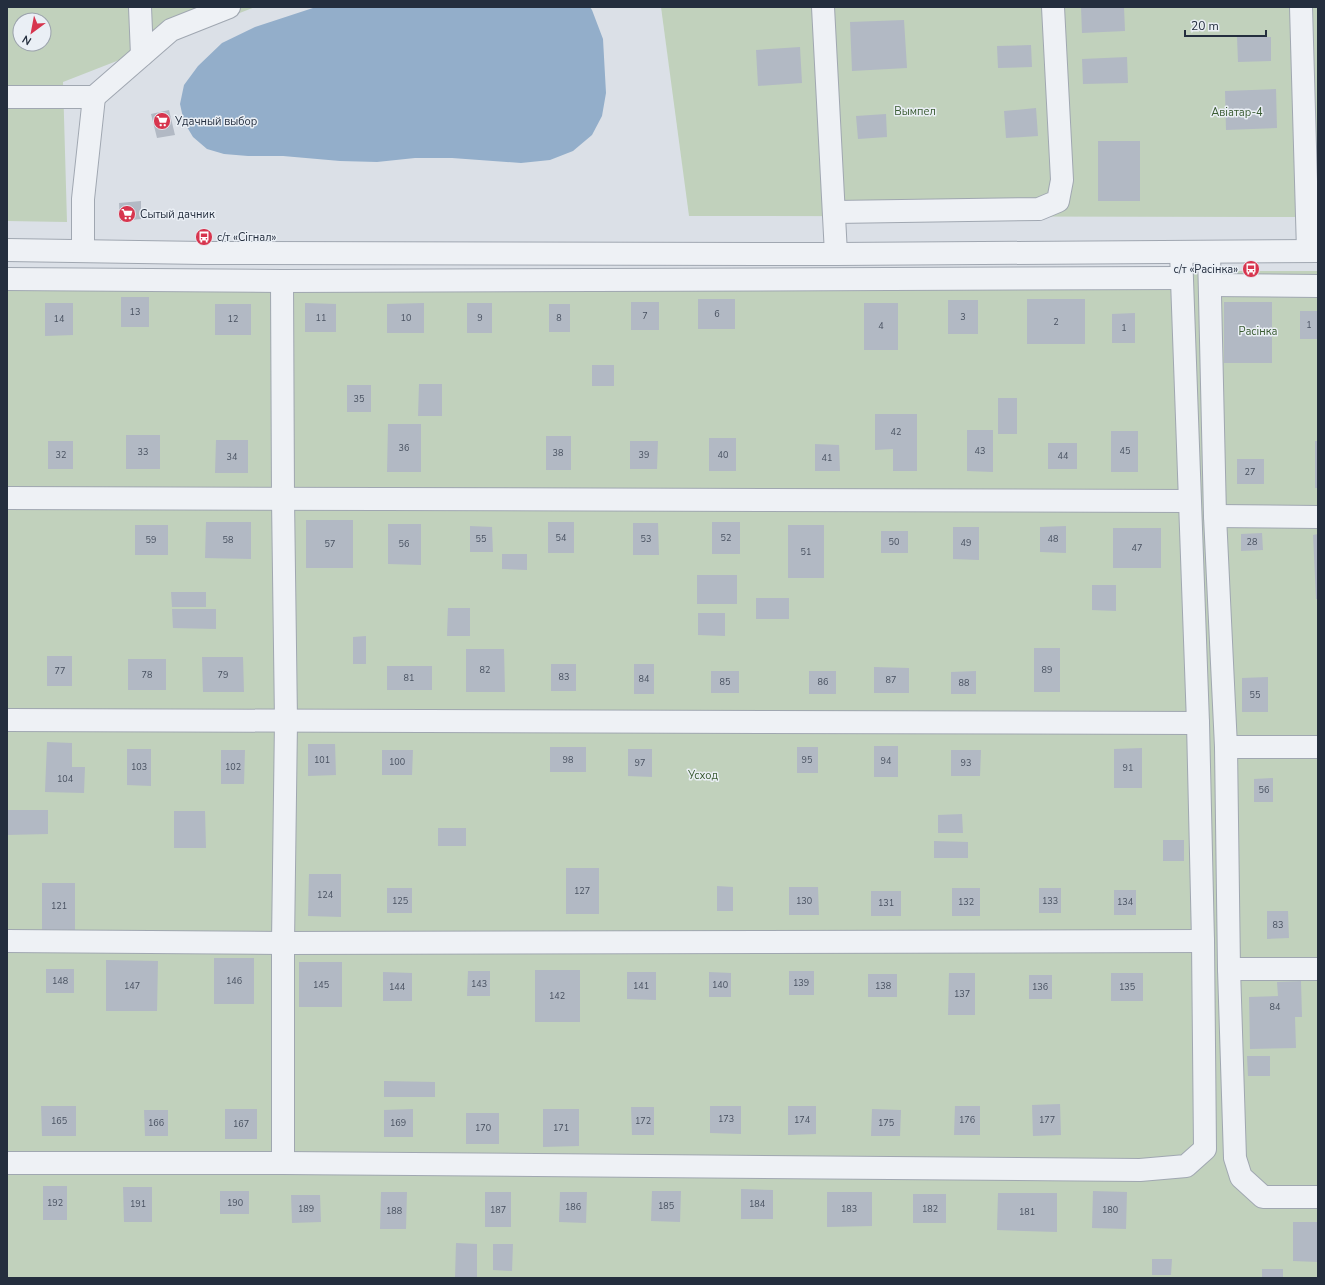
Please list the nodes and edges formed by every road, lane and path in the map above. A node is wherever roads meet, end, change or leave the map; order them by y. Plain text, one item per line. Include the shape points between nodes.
1 (140, 7) edge
2 (229, 7) edge
3 (823, 7) edge
4 (1054, 7) edge
5 (1301, 7) edge
6 (142, 55) junction
7 (7, 97) edge
8 (94, 97) junction
9 (1312, 199) edge
10 (835, 212) junction
11 (7, 250) edge
12 (83, 251) junction
13 (1313, 251) edge
14 (1181, 252) junction
15 (1209, 252) junction
16 (836, 254) junction
17 (1181, 278) junction
18 (7, 279) edge
19 (282, 281) junction
20 (1211, 285) junction
21 (1318, 286) edge
22 (7, 498) edge
23 (283, 499) junction
24 (1189, 501) junction
25 (1215, 516) junction
26 (1318, 517) edge
27 (7, 720) edge
28 (286, 721) junction
29 (1198, 723) junction
30 (1226, 747) junction
31 (1318, 747) edge
32 (7, 941) edge
33 (1202, 941) junction
34 (283, 943) junction
35 (1229, 969) junction
36 (1318, 969) edge
37 (7, 1163) edge
38 (283, 1163) junction
39 (1318, 1197) edge

1 - 6 street
2 - 6 street via 171,30
3 - 10 street
4 - 10 street via 1062,180 1058,201 1039,209
5 - 9 street
6 - 8 street
7 - 8 street
8 - 12 street via 83,198
9 - 13 street
10 - 16 street
11 - 12 street
12 - 16 street
13 - 15 street
14 - 15 street
14 - 16 street
14 - 17 street
15 - 20 street
17 - 19 street
17 - 24 street
18 - 19 street
19 - 23 street
20 - 21 street
20 - 25 street
22 - 23 street
23 - 24 street
23 - 28 street
24 - 29 street
25 - 26 street
25 - 30 street
27 - 28 street
28 - 29 street
28 - 34 street
29 - 33 street
30 - 31 street
30 - 35 street
32 - 34 street
33 - 34 street
33 - 38 street via 1205,1149 1186,1166 1140,1170
34 - 38 street
35 - 36 street
35 - 39 street via 1235,1158 1241,1177 1263,1197
37 - 38 street

